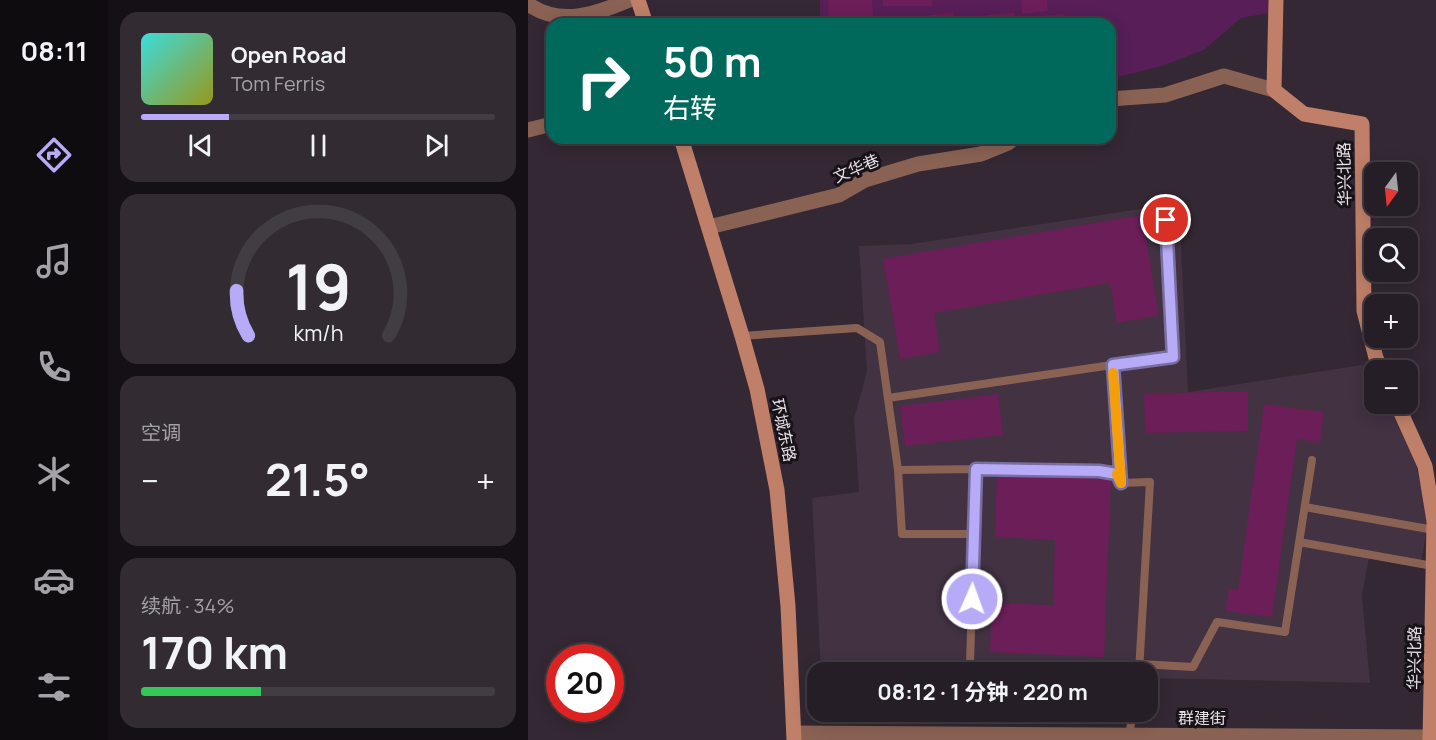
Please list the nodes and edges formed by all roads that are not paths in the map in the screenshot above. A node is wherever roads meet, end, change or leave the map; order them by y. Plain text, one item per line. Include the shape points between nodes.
1 (629, 0) edge
2 (639, 0) edge
3 (1276, 0) edge
4 (528, 4) edge
5 (644, 18) edge
6 (1275, 90) junction
7 (1116, 99) edge
8 (546, 126) edge
9 (528, 130) edge
10 (683, 144) edge
11 (1006, 144) edge
12 (1166, 220) dead end
13 (709, 227) junction
14 (742, 336) junction
15 (1377, 360) edge
16 (1113, 365) junction
17 (888, 398) junction
18 (1402, 414) edge
19 (1312, 460) dead end
20 (1430, 465) edge
21 (976, 469) junction
22 (898, 470) junction
23 (1121, 483) junction
24 (1305, 507) junction
25 (1434, 530) junction
26 (975, 534) junction
27 (1299, 542) junction
28 (1433, 566) junction
29 (970, 662) edge
30 (1139, 662) edge
31 (1158, 668) edge
32 (1131, 722) edge
33 (794, 736) edge
34 (1129, 738) edge
35 (1430, 739) edge

1 - 4 street via 602,12 561,18 539,12
2 - 5 street
3 - 6 street
6 - 7 street via 1224,76 1165,95
6 - 15 street, 华兴北路 via 1304,114 1362,124 1364,311
8 - 9 street
10 - 13 street, 环城东路
11 - 13 street, 文华巷 via 981,154 918,164 865,180 839,195
12 - 16 lane via 1173,357
13 - 14 street, 环城东路
14 - 17 lane via 857,328 880,342
14 - 33 street, 环城东路 via 777,490
16 - 17 lane
16 - 23 lane
17 - 22 lane
18 - 20 street, 华兴北路
19 - 24 lane
20 - 25 street, 华兴北路
21 - 22 lane
21 - 23 lane via 1099,471 1117,474
21 - 26 lane
22 - 26 lane via 902,534
23 - 30 lane via 1150,482
24 - 25 lane
24 - 27 lane
25 - 28 street, 华兴北路
26 - 29 lane
27 - 28 lane
27 - 31 lane via 1285,632 1217,622 1193,667
28 - 35 street, 华兴北路
32 - 34 lane
33 - 34 street, 群建街
34 - 35 street, 群建街

